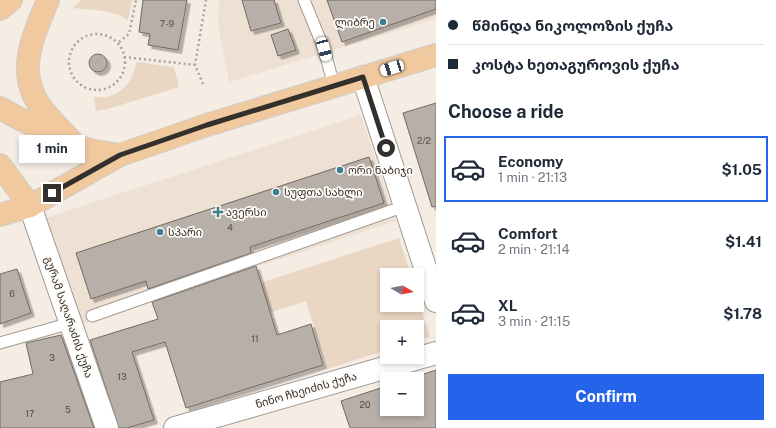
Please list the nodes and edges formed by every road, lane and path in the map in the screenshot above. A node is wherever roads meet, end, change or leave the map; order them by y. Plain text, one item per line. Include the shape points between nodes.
1 (11, 0) edge
2 (48, 0) edge
3 (136, 0) edge
4 (206, 0) edge
5 (304, 0) edge
6 (0, 9) edge
7 (119, 42) junction
8 (436, 55) edge
9 (124, 57) junction
10 (195, 65) junction
11 (363, 77) junction
12 (203, 84) dead end
13 (334, 86) junction
14 (0, 108) edge
15 (76, 146) junction
16 (120, 155) junction
17 (0, 165) edge
18 (30, 206) junction
19 (405, 206) junction
20 (0, 215) edge
21 (436, 301) edge
22 (92, 316) dead end
23 (70, 323) junction
24 (0, 343) edge
25 (436, 353) edge
26 (107, 428) edge
27 (175, 428) edge

1 - 6 main road
2 - 15 main road via 29,52 28,81 43,109
3 - 7 path via 129,34
4 - 10 path
5 - 13 lane via 324,49
7 - 9 path
7 - 9 path via 100,33 83,37 71,50 69,69 74,78 89,89 109,88 122,74
8 - 11 main road
9 - 10 path
10 - 12 path
11 - 13 main road
11 - 19 street
13 - 16 main road
14 - 15 main road
15 - 16 main road
16 - 18 main road
17 - 18 main road
18 - 20 main road
18 - 23 street, გურამ საღარაძის ქუჩა
19 - 21 street
19 - 22 lane
23 - 24 lane
23 - 26 street, გურამ საღარაძის ქუჩა
25 - 27 street, ნინო ჩხეიძის ქუჩა

